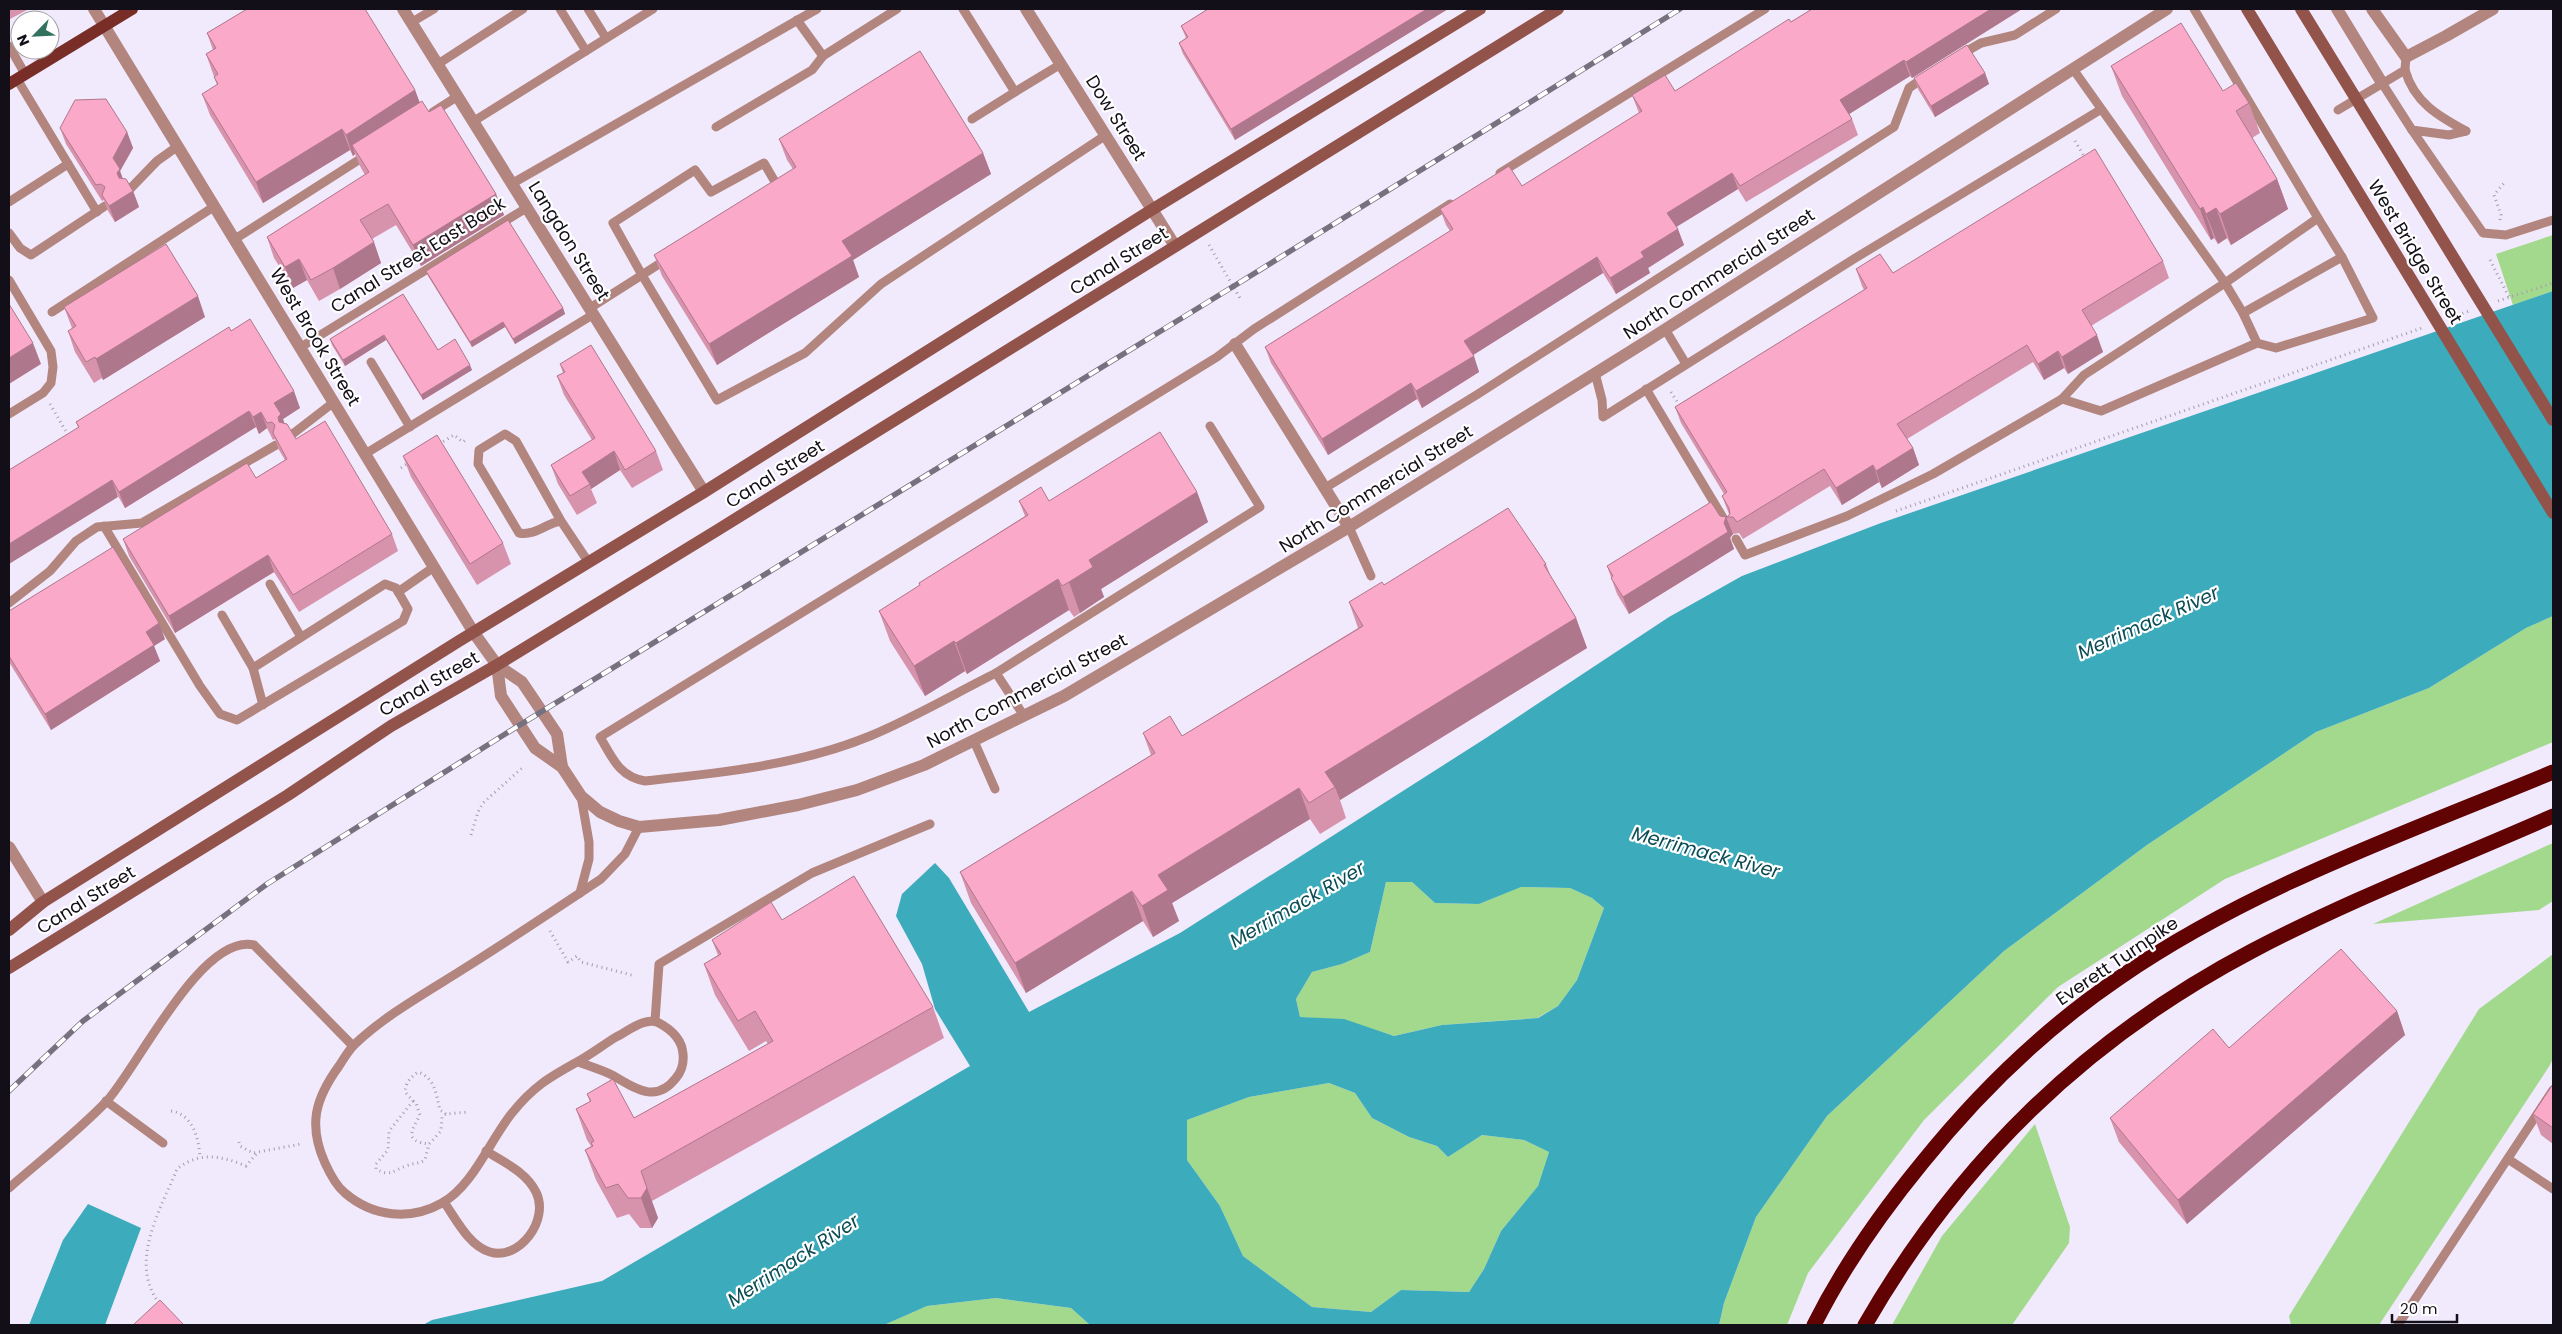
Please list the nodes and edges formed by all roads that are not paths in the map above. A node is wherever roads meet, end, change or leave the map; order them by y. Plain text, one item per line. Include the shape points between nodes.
1 (94, 9) edge
2 (132, 9) edge
3 (403, 9) edge
4 (434, 9) edge
5 (523, 9) edge
6 (560, 9) edge
7 (588, 9) edge
8 (652, 9) edge
9 (817, 9) edge
10 (897, 9) edge
11 (962, 9) edge
12 (1026, 9) edge
13 (1480, 9) edge
14 (1558, 9) edge
15 (1765, 9) edge
16 (2056, 9) edge
17 (2167, 9) edge
18 (2194, 9) edge
19 (2247, 9) edge
20 (2301, 9) edge
21 (2337, 9) edge
22 (2372, 9) edge
23 (2493, 9) edge
24 (797, 20) junction
25 (412, 22) junction
26 (105, 26) junction
27 (606, 38) junction
28 (9, 46) edge
29 (586, 51) junction
30 (823, 56) junction
31 (2406, 57) junction
32 (1949, 61) edge
33 (438, 64) junction
34 (1061, 64) junction
35 (2072, 69) junction
36 (2405, 70) junction
37 (1933, 72) edge
38 (17, 79) edge
39 (2382, 83) junction
40 (1015, 92) junction
41 (458, 96) junction
42 (2100, 110) junction
43 (2338, 110) dead end
44 (425, 117) edge
45 (972, 119) dead end
46 (474, 121) junction
47 (716, 127) dead end
48 (2412, 130) junction
49 (1106, 135) junction
50 (178, 146) junction
51 (380, 146) edge
52 (68, 164) junction
53 (1492, 178) edge
54 (513, 183) junction
55 (128, 190) edge
56 (1458, 199) edge
57 (9, 202) edge
58 (105, 206) edge
59 (215, 206) junction
60 (528, 207) junction
61 (1153, 209) junction
62 (97, 212) junction
63 (2318, 218) junction
64 (2553, 220) edge
65 (9, 233) edge
66 (235, 239) junction
67 (1175, 246) junction
68 (2342, 257) junction
69 (642, 275) junction
70 (9, 280) edge
71 (2225, 283) junction
72 (592, 311) junction
73 (52, 312) dead end
74 (2243, 313) junction
75 (1666, 329) junction
76 (2257, 343) junction
77 (1235, 344) junction
78 (301, 347) junction
79 (371, 362) dead end
80 (1686, 364) junction
81 (1595, 373) junction
82 (1646, 389) junction
83 (2062, 399) junction
84 (334, 402) junction
85 (9, 414) edge
86 (2553, 420) edge
87 (1210, 426) dead end
88 (410, 427) junction
89 (290, 436) edge
90 (276, 445) edge
91 (365, 454) junction
92 (1324, 488) junction
93 (704, 492) junction
94 (2553, 513) edge
95 (562, 521) junction
96 (104, 526) junction
97 (1349, 527) junction
98 (1730, 528) edge
99 (1736, 539) edge
100 (589, 562) junction
101 (434, 567) junction
102 (1370, 576) dead end
103 (270, 584) dead end
104 (398, 592) junction
105 (9, 603) edge
106 (222, 615) dead end
107 (474, 633) junction
108 (301, 637) junction
109 (497, 665) junction
110 (253, 668) junction
111 (996, 673) junction
112 (263, 705) junction
113 (1024, 716) junction
114 (974, 741) junction
115 (562, 767) junction
116 (2553, 772) edge
117 (995, 789) dead end
118 (581, 796) junction
119 (2553, 816) edge
120 (930, 824) dead end
121 (639, 827) junction
122 (9, 847) edge
123 (580, 893) junction
124 (44, 902) junction
125 (9, 930) edge
126 (9, 968) edge
127 (655, 1021) junction
128 (353, 1046) junction
129 (578, 1062) junction
130 (2553, 1090) edge
131 (106, 1101) junction
132 (163, 1143) dead end
133 (486, 1151) junction
134 (2508, 1160) junction
135 (9, 1188) edge
136 (2553, 1189) edge
137 (444, 1202) junction
138 (1814, 1325) edge
139 (1865, 1325) edge
140 (2398, 1325) edge

1 - 26 street, West Brook Street
2 - 26 main road
3 - 25 street, Langdon Street
4 - 25 lane
5 - 33 lane
6 - 29 lane
7 - 27 lane
8 - 27 lane
9 - 24 lane
10 - 30 lane
11 - 40 lane
12 - 34 street, Dow Street
13 - 61 street, Canal Street
14 - 67 street, Canal Street
15 - 53 lane
16 - 32 lane via 2015,34 1981,43
17 - 35 street, North Commercial Street
18 - 63 lane
19 - 94 street, West Bridge Street, bridge
20 - 86 street, West Bridge Street, bridge
21 - 39 street
22 - 31 street
23 - 31 street
24 - 30 lane
24 - 54 lane
25 - 33 street, Langdon Street
26 - 38 main road
26 - 50 street, West Brook Street
27 - 29 lane
28 - 38 lane
29 - 46 lane
30 - 47 lane via 812,70
31 - 36 lane
33 - 41 street, Langdon Street
34 - 40 lane
34 - 49 street, Dow Street
35 - 42 lane
35 - 75 street, North Commercial Street
36 - 39 lane
36 - 48 lane via 2409,84 2428,108 2466,131 2449,135
37 - 92 lane via 1909,88 1894,127 1478,394
38 - 52 lane
39 - 43 lane
39 - 48 lane
40 - 45 lane
41 - 44 lane
41 - 46 street, Langdon Street
42 - 71 lane
42 - 80 lane
46 - 54 street, Langdon Street
48 - 64 lane via 2483,233 2506,235
49 - 61 street, Dow Street
49 - 69 lane via 881,284 805,353 718,400
50 - 55 lane via 157,161
50 - 59 street, West Brook Street
51 - 66 lane
52 - 57 lane
52 - 62 lane
54 - 60 street, Langdon Street
56 - 77 lane via 1254,328
58 - 62 lane
59 - 66 street, West Brook Street
59 - 73 lane
60 - 72 street, Langdon Street
60 - 78 lane, Canal Street East Back
61 - 67 street, Dow Street
61 - 93 street, Canal Street
62 - 65 lane via 31,255 20,248
63 - 68 lane
63 - 71 lane
66 - 78 street, West Brook Street
67 - 109 street, Canal Street
68 - 74 lane
68 - 76 lane via 2373,318 2276,348
69 - 69 lane via 613,223 695,170 711,192 764,162 778,187
69 - 72 lane
70 - 85 lane via 51,351 53,367 51,383 43,393
71 - 74 lane
71 - 83 lane via 2084,375
72 - 88 lane
72 - 93 street, Langdon Street
74 - 76 lane
75 - 80 lane
75 - 81 street, North Commercial Street
76 - 83 lane via 2101,411
77 - 92 street
77 - 111 lane via 600,737 620,769 633,779 645,781 746,768 810,755 870,736
78 - 84 street, West Brook Street
79 - 88 lane
80 - 82 lane
81 - 82 lane via 1603,417
81 - 97 street, North Commercial Street
82 - 98 lane
83 - 99 lane via 1916,482 1846,516 1745,555
84 - 89 lane
84 - 91 street, West Brook Street
87 - 111 lane via 1260,507
88 - 91 lane
90 - 96 lane via 142,523
91 - 101 street, West Brook Street
92 - 97 street
93 - 100 street, Canal Street
95 - 95 lane via 528,535 519,533 478,464 479,450 505,434 516,441
95 - 100 lane
96 - 105 lane via 97,527 76,542 50,570
96 - 112 lane via 220,714 237,720
97 - 102 lane
97 - 113 street, North Commercial Street via 1188,624
100 - 107 street, Canal Street
101 - 104 lane
101 - 107 street, West Brook Street
103 - 108 lane
104 - 108 lane via 385,584
104 - 112 lane via 408,609 403,621
106 - 110 lane
107 - 109 street, West Brook Street
107 - 124 street, Canal Street
108 - 110 lane
109 - 115 street, North Commercial Street via 522,682 556,734
109 - 115 street, North Commercial Street via 501,696 520,726 535,748
109 - 126 street, Canal Street via 391,726 288,795
110 - 112 lane
111 - 113 lane
113 - 114 street, North Commercial Street
114 - 117 lane
114 - 121 street, North Commercial Street via 924,765 857,790 719,820
115 - 118 street, North Commercial Street
116 - 138 highway, Everett Turnpike via 2319,869 2229,913 2120,978 2059,1022 2002,1073 1950,1127 1858,1247
118 - 121 street, North Commercial Street via 600,812
118 - 123 lane via 590,859
119 - 139 highway via 2295,929 2163,1003 2120,1032 2043,1096 1979,1164 1912,1250
120 - 127 lane via 812,873 659,964
121 - 123 lane via 623,857 601,879
122 - 124 street
123 - 128 lane via 408,1004
124 - 125 street, Canal Street
127 - 129 lane via 632,1028
127 - 129 lane via 672,1030 684,1055 682,1069 665,1089 639,1091 610,1074
128 - 131 lane via 254,944 245,943 233,946 185,988
128 - 137 lane via 325,1085 316,1110 314,1130 330,1174 344,1192 363,1206 385,1213 408,1216
129 - 133 lane via 538,1085 511,1115
130 - 134 lane
131 - 132 lane
131 - 135 lane
133 - 137 lane via 460,1188
133 - 137 lane via 527,1177 537,1193 541,1211 531,1234 501,1254 489,1252 473,1242
134 - 136 lane
134 - 140 lane

